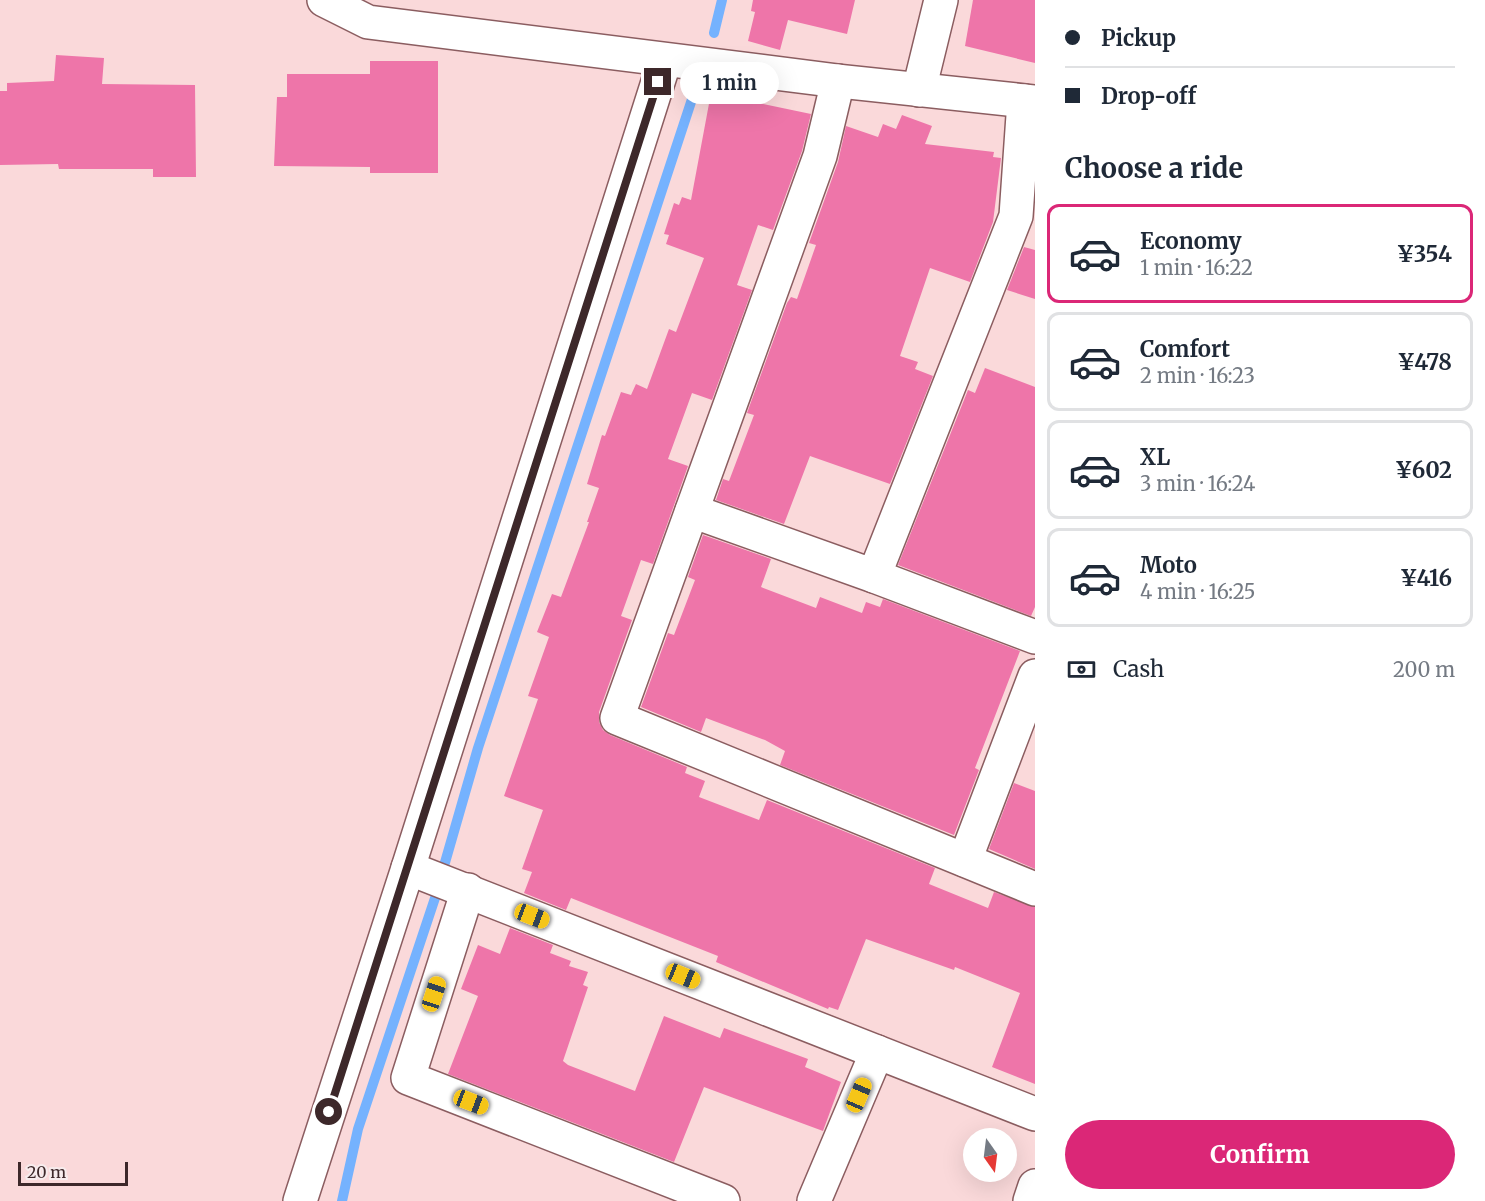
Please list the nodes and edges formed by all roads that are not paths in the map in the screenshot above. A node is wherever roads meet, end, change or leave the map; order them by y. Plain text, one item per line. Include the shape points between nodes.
1 (324, 0) edge
2 (941, 0) edge
3 (402, 12) edge
4 (665, 60) junction
5 (838, 81) junction
6 (919, 90) junction
7 (1029, 101) edge
8 (692, 511) junction
9 (874, 576) junction
10 (1035, 638) edge
11 (1035, 676) edge
12 (965, 860) junction
13 (408, 868) junction
14 (1035, 889) edge
15 (468, 890) junction
16 (877, 1052) junction
17 (1035, 1114) edge
18 (1035, 1186) edge
19 (300, 1201) edge
20 (723, 1201) edge
21 (814, 1201) edge
22 (1030, 1201) edge

1 - 3 street via 368,22
2 - 6 street
3 - 4 street
4 - 5 street
4 - 13 street
5 - 6 street
5 - 8 street via 820,156
6 - 7 street
7 - 9 street via 1016,216
8 - 9 street
8 - 12 street via 617,718
9 - 10 street
11 - 12 street
12 - 14 street
13 - 15 street
13 - 19 street
15 - 16 street
15 - 20 street via 408,1078
16 - 17 street
16 - 21 street
18 - 22 street

